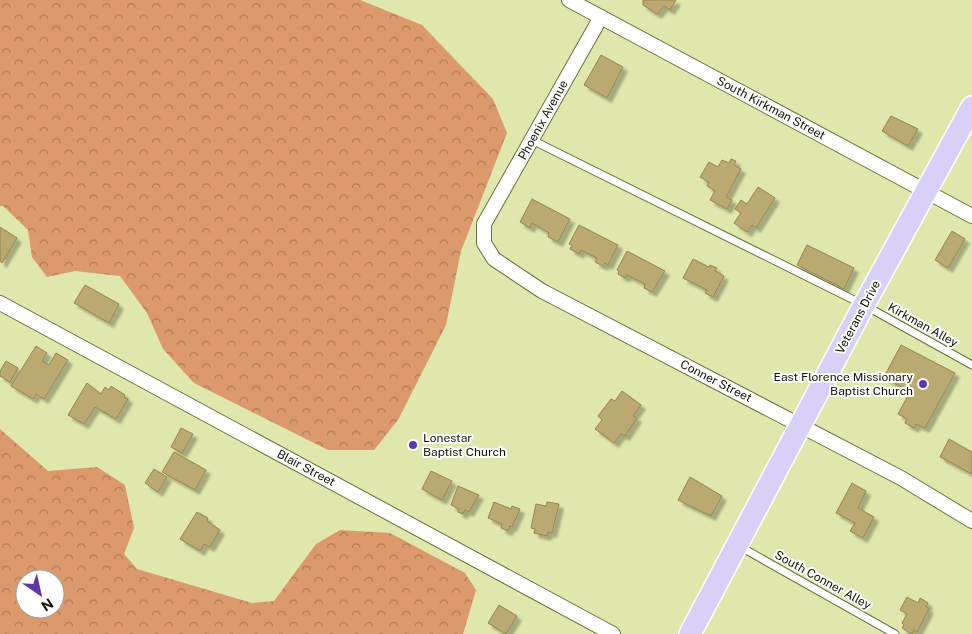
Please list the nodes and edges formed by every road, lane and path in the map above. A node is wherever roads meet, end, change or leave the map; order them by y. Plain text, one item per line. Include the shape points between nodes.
1 (569, 0) edge
2 (601, 17) junction
3 (972, 107) edge
4 (532, 140) junction
5 (926, 191) junction
6 (972, 216) edge
7 (484, 224) joint
8 (0, 303) edge
9 (864, 305) junction
10 (972, 365) edge
11 (802, 425) junction
12 (972, 521) edge
13 (739, 546) junction
14 (613, 634) edge
15 (690, 634) edge
16 (895, 634) edge

1 - 2 street, South Kirkman Street
2 - 4 street, Phoenix Avenue
2 - 5 street, South Kirkman Street
3 - 5 main road, Veterans Drive
4 - 7 street, Phoenix Avenue
4 - 9 lane, Kirkman Alley
5 - 6 street, South Kirkman Street
5 - 9 main road, Veterans Drive
7 - 11 street, Conner Street via 484,243 494,259 542,290
8 - 14 street, Blair Street
9 - 10 lane, Kirkman Alley
9 - 11 main road, Veterans Drive
11 - 12 street, Conner Street via 901,478
11 - 13 main road, Veterans Drive
13 - 15 main road, Veterans Drive
13 - 16 lane, South Conner Alley

